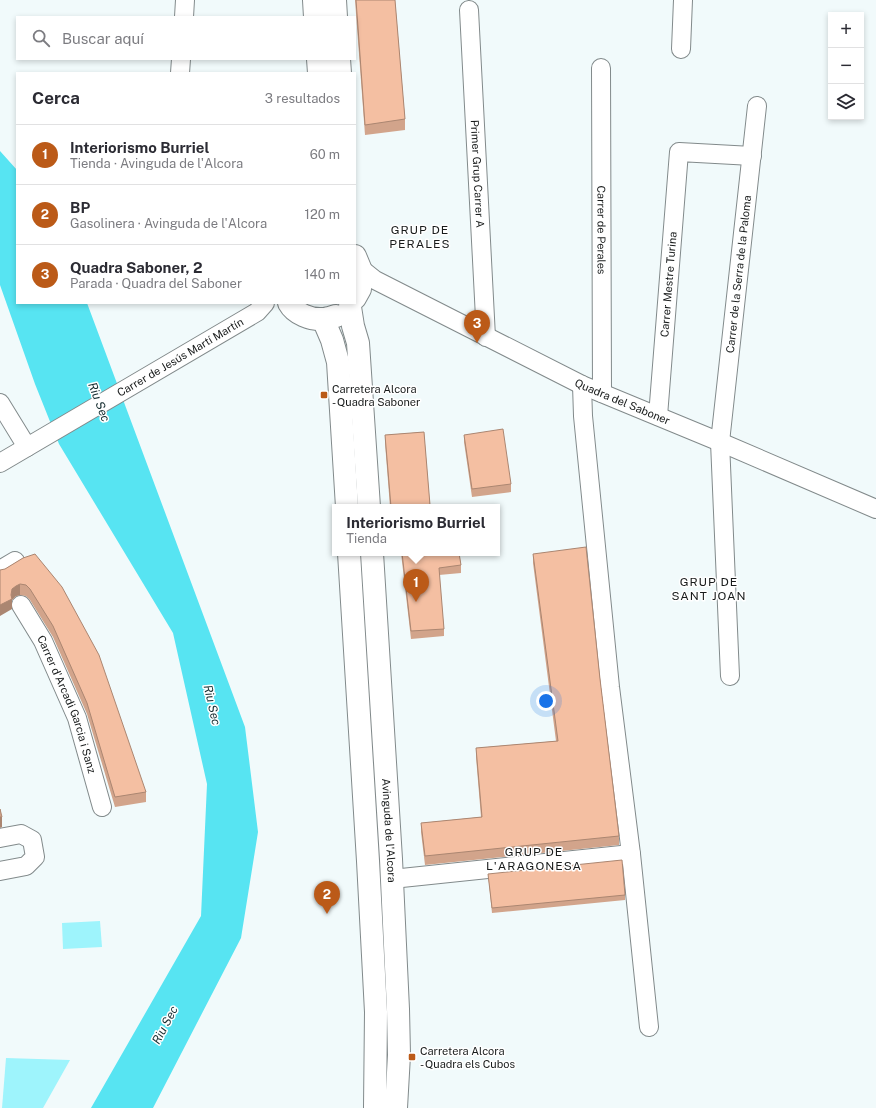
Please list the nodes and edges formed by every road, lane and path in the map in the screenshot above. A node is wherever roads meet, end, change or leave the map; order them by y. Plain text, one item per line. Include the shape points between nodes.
1 (185, 0) edge
2 (314, 0) edge
3 (335, 0) edge
4 (683, 0) edge
5 (469, 10) dead end
6 (184, 16) edge
7 (315, 16) edge
8 (336, 16) edge
9 (681, 49) dead end
10 (181, 60) edge
11 (318, 60) edge
12 (339, 60) edge
13 (601, 68) dead end
14 (180, 72) edge
15 (319, 72) edge
16 (340, 72) edge
17 (758, 106) dead end
18 (752, 156) junction
19 (358, 286) edge
20 (356, 302) edge
21 (345, 304) edge
22 (356, 304) edge
23 (290, 306) edge
24 (261, 308) edge
25 (323, 319) junction
26 (486, 337) junction
27 (582, 385) junction
28 (602, 393) junction
29 (0, 403) edge
30 (658, 416) junction
31 (720, 442) junction
32 (27, 447) junction
33 (0, 463) edge
34 (347, 504) edge
35 (369, 504) edge
36 (876, 509) edge
37 (350, 556) edge
38 (372, 556) edge
39 (22, 606) dead end
40 (730, 676) dead end
41 (102, 808) dead end
42 (0, 838) edge
43 (631, 854) junction
44 (0, 871) edge
45 (392, 879) junction
46 (649, 1027) dead end
47 (375, 1108) edge
48 (396, 1108) edge

1 - 6 street
2 - 7 main road
3 - 8 main road
4 - 9 street
5 - 26 street, Primer Grup Carrer A
10 - 14 street
11 - 15 main road
12 - 16 main road
13 - 28 street, Carrer de Perales
17 - 18 street, Carrer de la Serra de la Paloma
18 - 30 street, Carrer Mestre Turina via 679,152
18 - 31 street, Carrer de la Serra de la Paloma
19 - 20 main road
19 - 26 street, Quadra del Saboner
21 - 25 main road via 337,316
22 - 35 main road via 353,326 358,343
23 - 24 street, Carrer de Jesús Martí Martín
23 - 25 main road via 306,317
24 - 32 street, Carrer de Jesús Martí Martín
25 - 34 main road via 338,362
26 - 27 street, Quadra del Saboner
27 - 28 street, Quadra del Saboner
27 - 43 street via 610,687
28 - 30 street, Quadra del Saboner
29 - 32 street
30 - 31 street, Quadra del Saboner
31 - 36 street, Quadra del Saboner
31 - 40 street, Carrer de la Serra de la Paloma
32 - 33 street, Carrer de Jesús Martí Martín
37 - 47 main road, Avinguda de l'Alcora via 376,1012
38 - 45 main road, Avinguda de l'Alcora
39 - 41 street, Carrer d'Arcadi Garcia i Sanz via 43,641 77,718
42 - 44 street via 21,834 32,840 35,857 26,866
43 - 45 street
43 - 46 street
45 - 48 main road, Avinguda de l'Alcora via 399,1055

